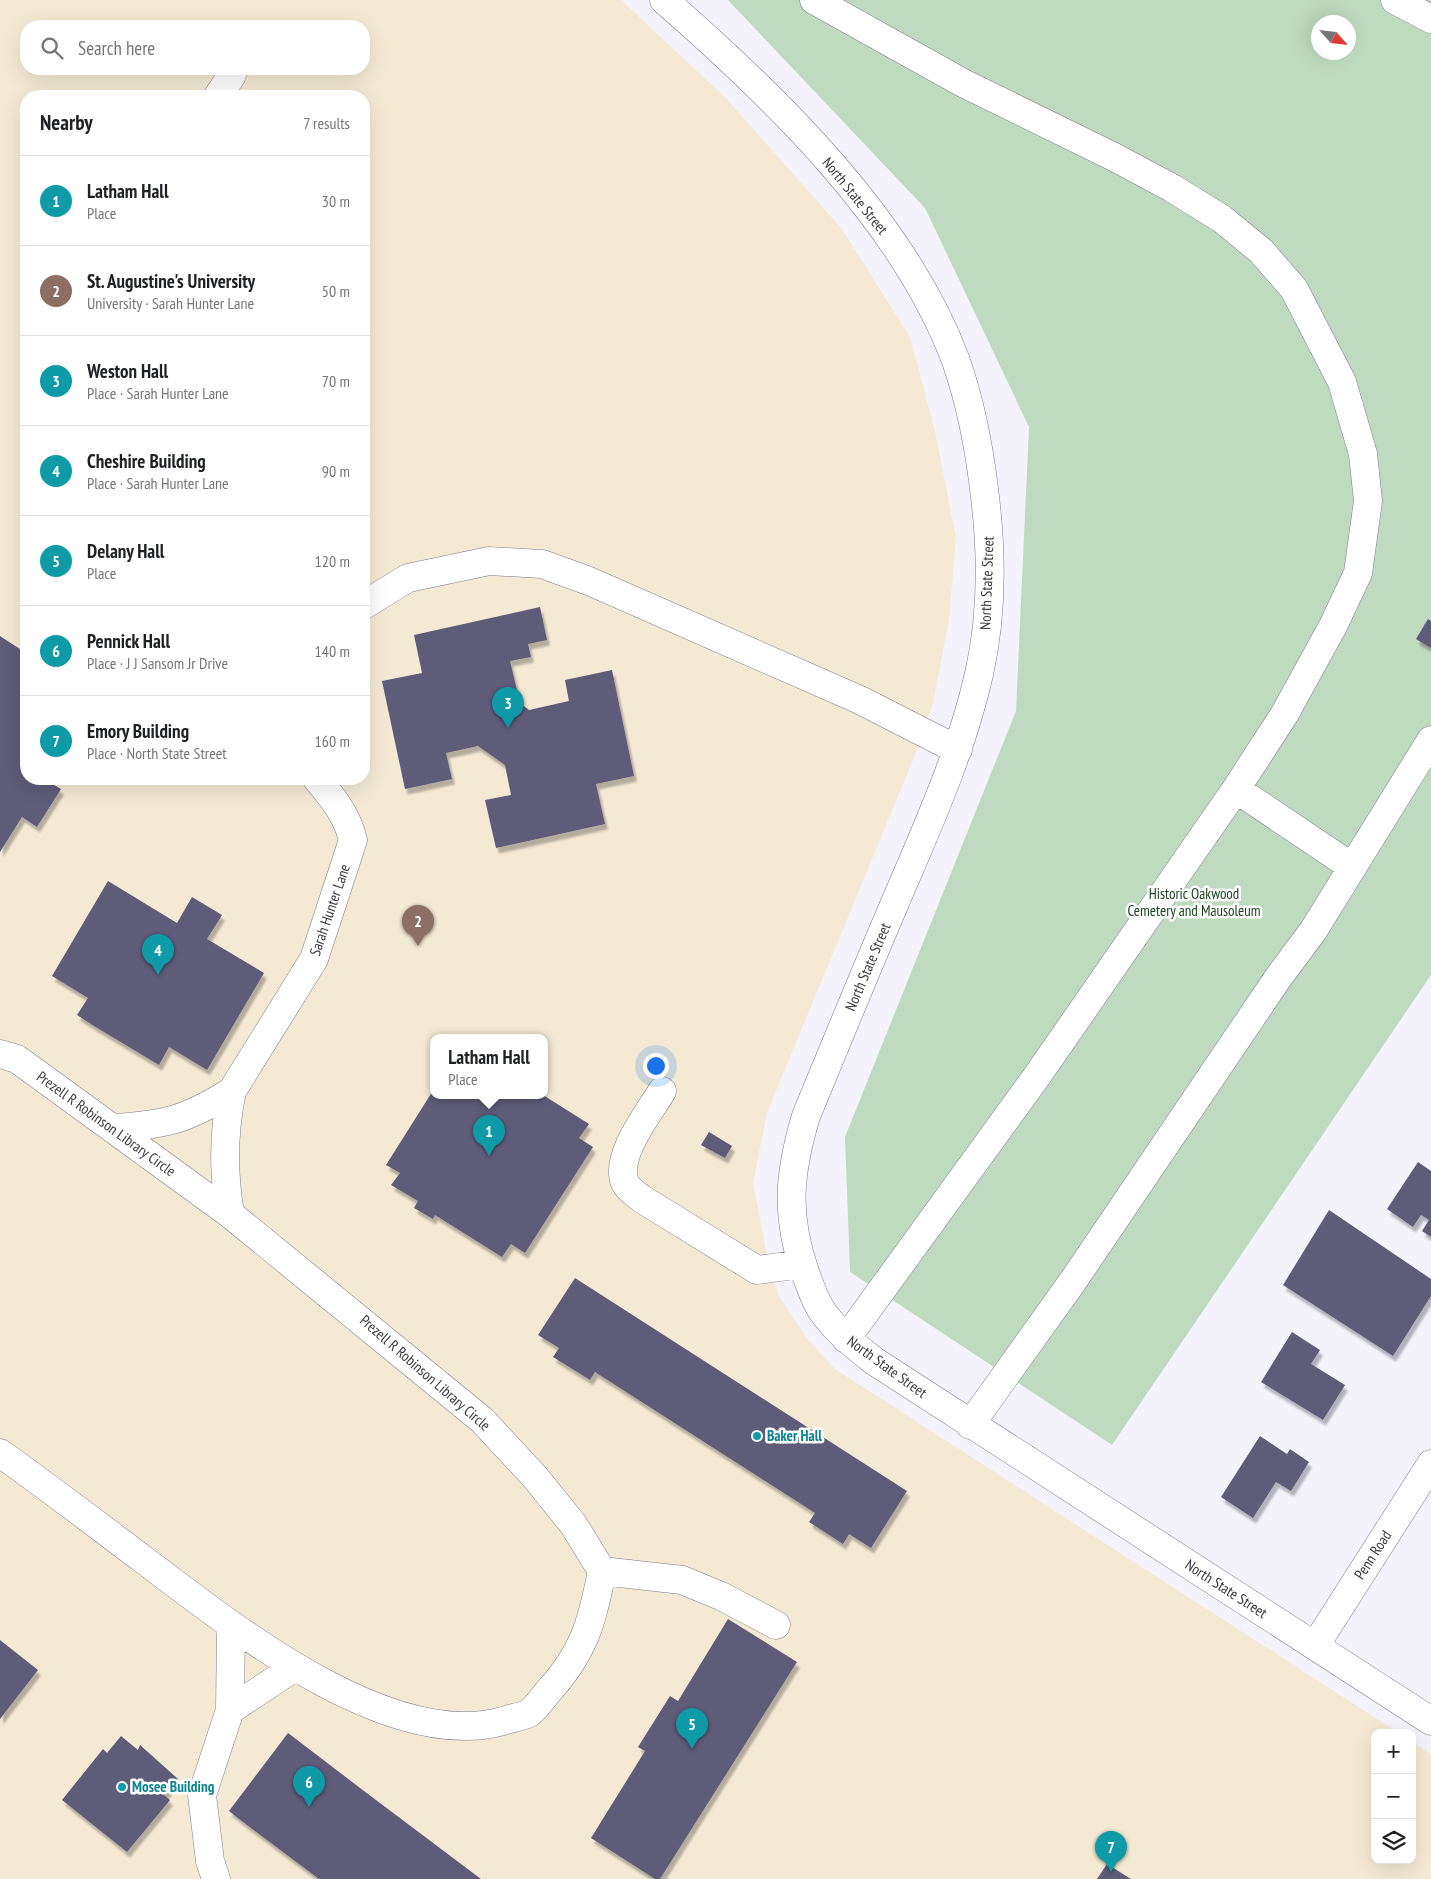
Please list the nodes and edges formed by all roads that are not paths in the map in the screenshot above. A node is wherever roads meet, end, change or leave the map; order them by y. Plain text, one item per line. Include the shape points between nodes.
1 (664, 0) edge
2 (814, 0) edge
3 (1395, 0) edge
4 (1431, 19) edge
5 (370, 601) edge
6 (1431, 740) edge
7 (958, 750) junction
8 (322, 785) edge
9 (1236, 789) junction
10 (1352, 867) junction
11 (0, 1054) edge
12 (232, 1091) junction
13 (662, 1091) dead end
14 (114, 1128) junction
15 (230, 1214) junction
16 (802, 1264) junction
17 (846, 1340) junction
18 (970, 1425) junction
19 (0, 1454) edge
20 (1431, 1464) edge
21 (602, 1571) junction
22 (776, 1625) dead end
23 (231, 1626) junction
24 (1315, 1646) junction
25 (295, 1667) junction
26 (230, 1710) junction
27 (1431, 1721) edge
28 (216, 1879) edge

1 - 7 street, North State Street via 732,60 865,205 904,260 956,362 982,470 990,570 979,673
2 - 9 street via 963,82 1114,156 1222,219 1261,251 1294,289 1322,341 1342,382 1363,454 1368,502 1358,573 1284,715
3 - 4 street
5 - 7 street via 408,578 489,561 542,564 589,581 842,692
6 - 10 street
7 - 16 street, North State Street via 806,1116 794,1155 790,1196
8 - 12 street, Sarah Hunter Lane via 349,823 353,840 314,959
9 - 10 street
9 - 17 street via 1037,1076
10 - 18 street via 1313,931
11 - 14 street, Prezell R Robinson Library Circle via 17,1059
12 - 14 street, Sarah Hunter Lane via 185,1118 151,1126
12 - 15 street, Sarah Hunter Lane via 224,1154
13 - 16 street via 628,1147 623,1168 626,1184 642,1199 757,1270
14 - 15 street, Prezell R Robinson Library Circle
15 - 21 street, Prezell R Robinson Library Circle via 482,1420 573,1524
16 - 17 street, North State Street via 821,1310
17 - 18 street, North State Street
18 - 24 street, North State Street
19 - 23 street
20 - 24 street, Penn Road
21 - 22 street via 682,1580
21 - 25 street via 585,1639 566,1672 529,1713 490,1724 438,1725 370,1706
23 - 25 street
23 - 26 street
24 - 27 street, North State Street
25 - 26 street
26 - 28 street via 202,1795 210,1861

